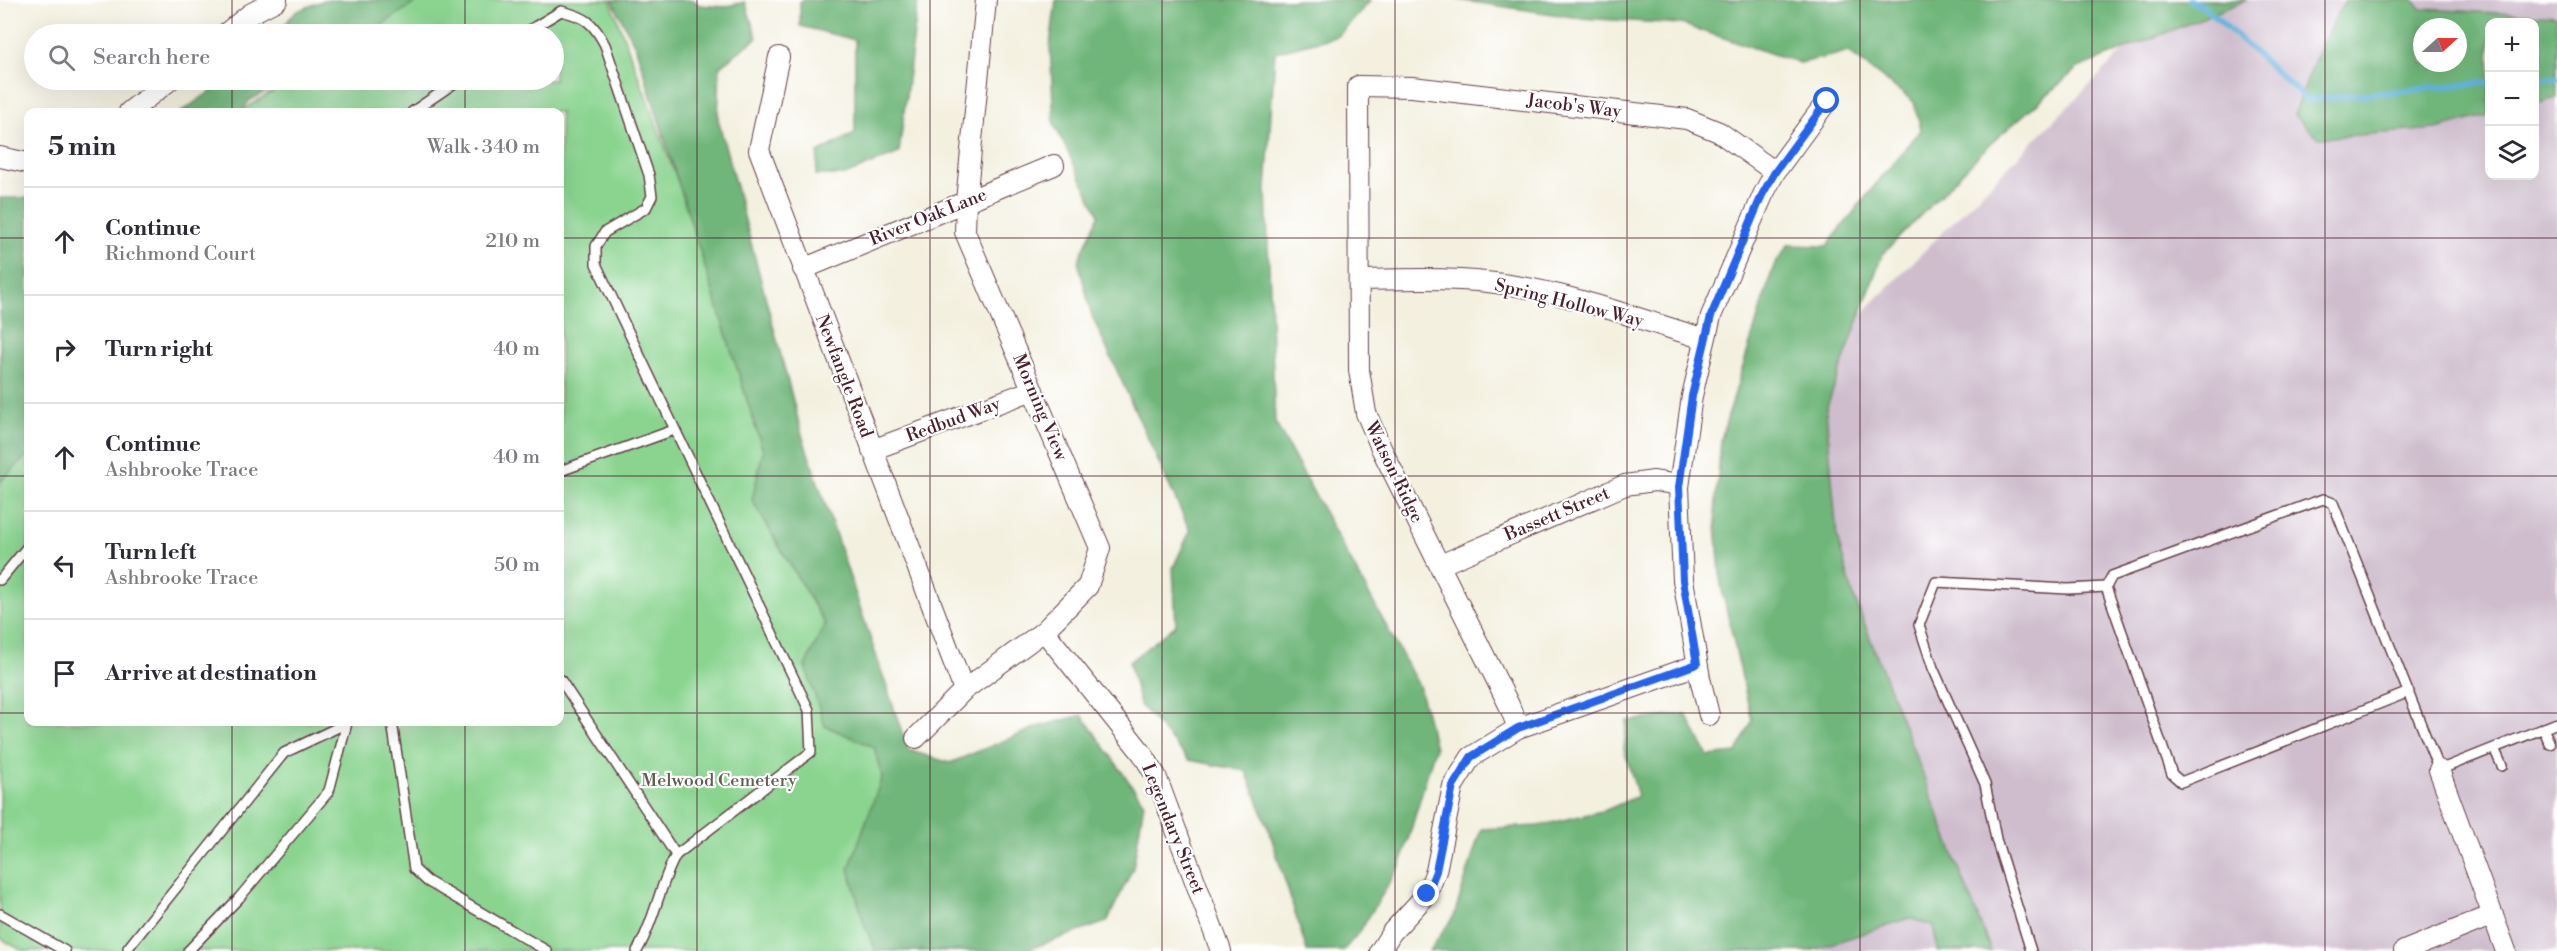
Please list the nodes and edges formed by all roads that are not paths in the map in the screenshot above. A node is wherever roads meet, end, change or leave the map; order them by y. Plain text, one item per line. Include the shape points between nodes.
1 (277, 0) edge
2 (986, 0) edge
3 (238, 24) edge
4 (540, 24) edge
5 (779, 57) dead end
6 (1358, 86) joint
7 (157, 90) edge
8 (444, 90) edge
9 (1827, 101) dead end
10 (134, 108) edge
11 (418, 108) edge
12 (0, 157) edge
13 (24, 162) edge
14 (1054, 165) dead end
15 (1775, 172) junction
16 (966, 201) junction
17 (803, 268) junction
18 (1359, 280) junction
19 (1705, 339) junction
20 (1033, 390) junction
21 (674, 430) junction
22 (872, 450) junction
23 (564, 470) edge
24 (1679, 485) junction
25 (24, 551) edge
26 (1440, 565) junction
27 (0, 580) edge
28 (2106, 586) junction
29 (1044, 631) junction
30 (1697, 664) junction
31 (564, 685) edge
32 (964, 690) junction
33 (2409, 692) junction
34 (1709, 715) dead end
35 (2557, 723) edge
36 (340, 726) edge
37 (347, 726) edge
38 (393, 726) edge
39 (1518, 728) junction
40 (2544, 728) junction
41 (916, 738) dead end
42 (2550, 744) dead end
43 (2494, 748) junction
44 (2502, 766) dead end
45 (2439, 770) junction
46 (676, 855) junction
47 (0, 914) edge
48 (2493, 915) junction
49 (65, 951) edge
50 (128, 951) edge
51 (188, 951) edge
52 (547, 951) edge
53 (637, 951) edge
54 (1221, 951) edge
55 (1380, 951) edge
56 (2031, 951) edge
57 (2404, 951) edge
58 (2506, 951) edge

1 - 3 street
2 - 16 street, Morning View
4 - 21 lane via 561,11 580,15 595,26 649,175 652,196 646,208 605,232 596,246 596,264
5 - 17 street, Newfangle Road via 759,150
6 - 15 street, Jacob's Way via 1412,87 1687,119 1719,132
6 - 18 street, Watson Ridge
7 - 10 street
8 - 11 lane
9 - 15 street
12 - 13 street
14 - 16 street, River Oak Lane
15 - 19 street via 1711,316
16 - 17 street, River Oak Lane
16 - 20 street, Morning View via 965,232
17 - 22 street, Newfangle Road
18 - 19 street, Spring Hollow Way via 1451,278 1512,285
18 - 26 street, Watson Ridge via 1359,370 1366,413
19 - 24 street
20 - 22 street, Redbud Way
20 - 29 street, Morning View via 1100,548 1088,586
21 - 23 lane
21 - 46 lane via 809,711 812,752
22 - 32 street, Newfangle Road
24 - 26 street, Bassett Street via 1654,481 1625,485
24 - 30 street via 1683,580
25 - 27 lane
26 - 39 street, Watson Ridge
28 - 33 lane via 2112,576 2323,499 2333,503
28 - 33 lane via 2172,774 2181,782
28 - 56 lane via 2068,589 1936,582 1919,625 1933,668 1985,784 1996,839
29 - 32 street, Morning View
29 - 54 street, Legendary Street via 1156,776
30 - 34 street
30 - 39 street
31 - 46 lane
32 - 41 street, Morning View
33 - 45 lane
35 - 40 lane
36 - 50 lane via 284,753
37 - 51 lane via 329,791 239,898
38 - 52 lane via 414,869 427,881
39 - 55 street via 1471,757 1461,770 1453,786 1436,871 1427,894
40 - 42 lane
40 - 43 lane
43 - 44 lane
43 - 45 lane
45 - 48 street
46 - 53 lane
47 - 49 lane
48 - 57 street
48 - 58 street

